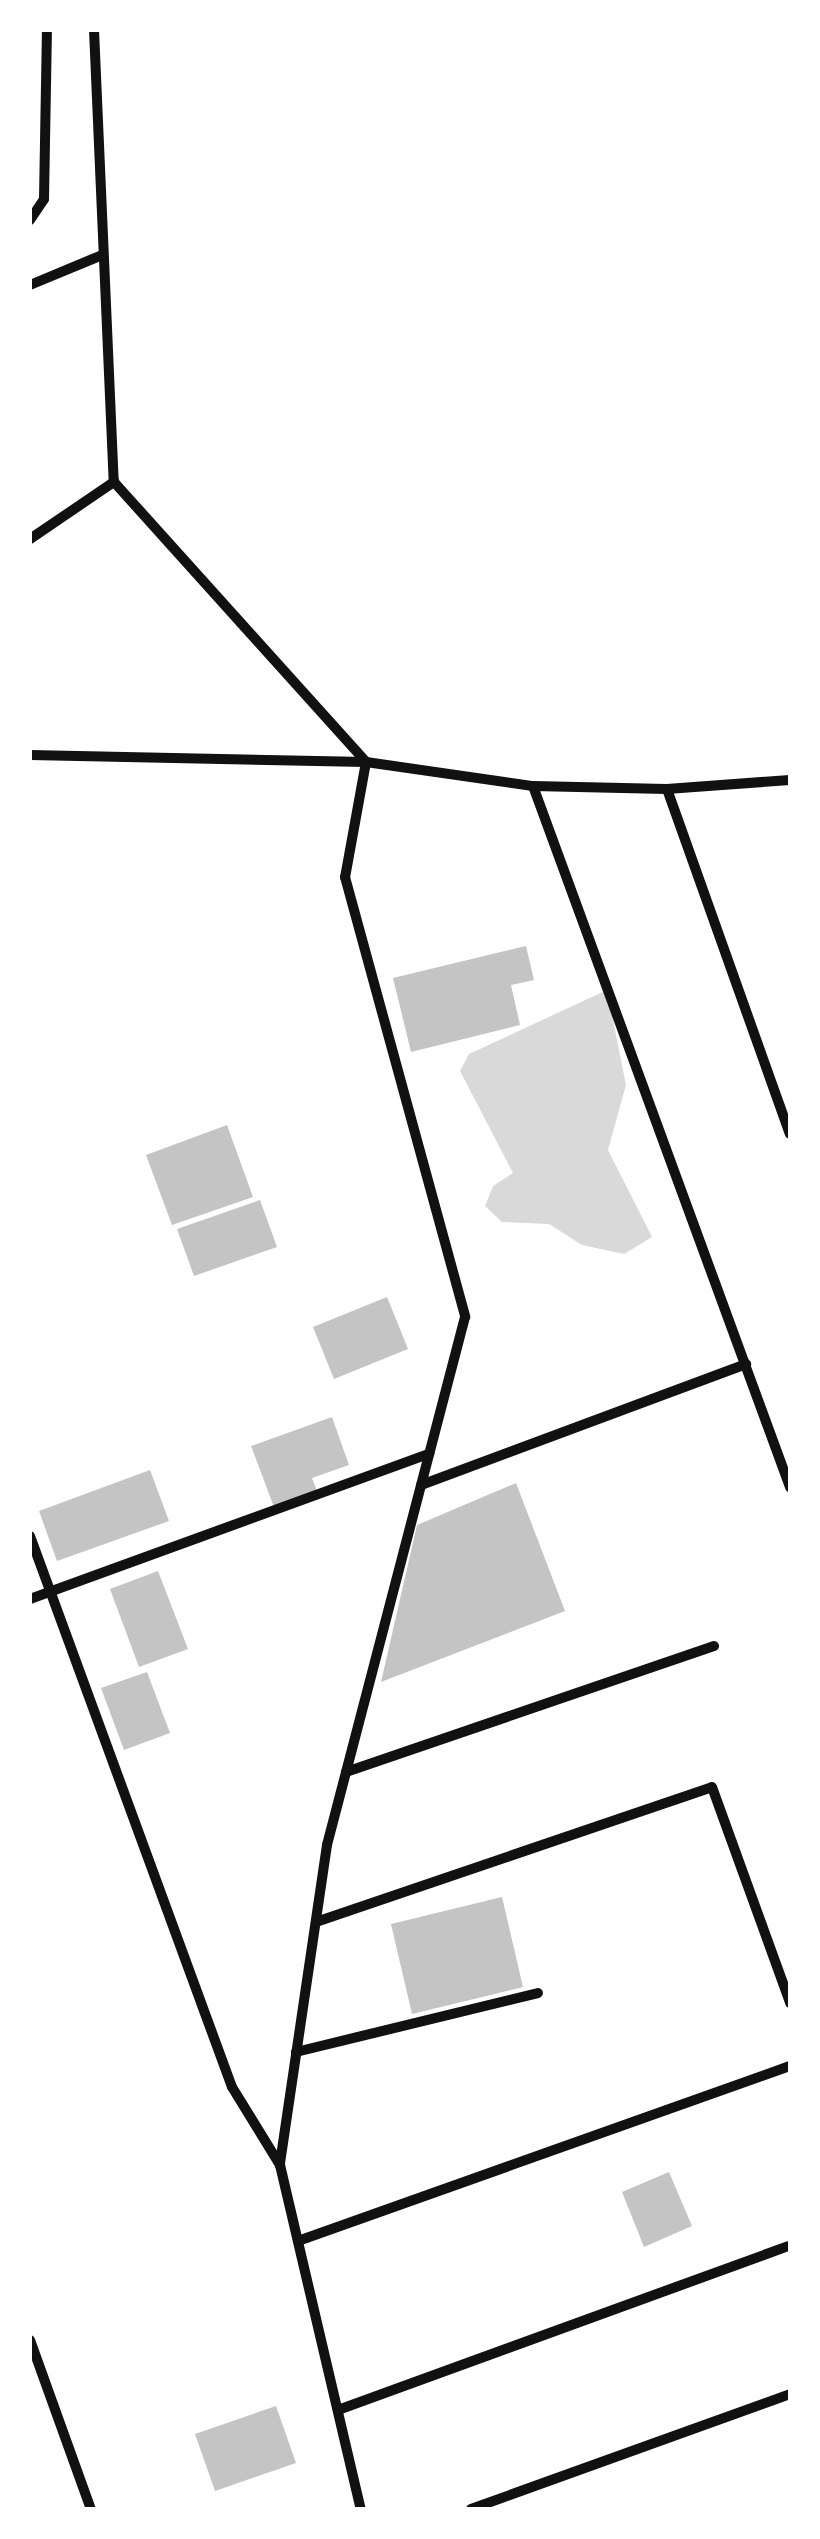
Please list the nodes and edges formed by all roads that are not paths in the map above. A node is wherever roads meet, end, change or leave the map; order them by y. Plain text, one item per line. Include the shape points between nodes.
1 (47, 30) edge
2 (94, 30) edge
3 (30, 220) edge
4 (102, 255) junction
5 (30, 285) edge
6 (114, 482) junction
7 (30, 539) edge
8 (30, 755) edge
9 (366, 762) junction
10 (790, 780) edge
11 (533, 786) junction
12 (667, 790) junction
13 (790, 1134) edge
14 (746, 1364) junction
15 (429, 1454) junction
16 (421, 1485) junction
17 (790, 1488) edge
18 (30, 1536) edge
19 (50, 1592) junction
20 (30, 1599) edge
21 (714, 1646) dead end
22 (346, 1772) junction
23 (316, 1922) junction
24 (538, 1993) dead end
25 (790, 2004) edge
26 (296, 2052) junction
27 (790, 2066) edge
28 (280, 2165) junction
29 (298, 2241) junction
30 (788, 2246) edge
31 (30, 2340) edge
32 (789, 2398) edge
33 (338, 2410) junction
34 (92, 2509) edge
35 (361, 2509) edge
36 (472, 2509) edge

1 - 3 street via 44,199
2 - 4 street
4 - 5 street
4 - 6 street
6 - 7 street
6 - 9 street
8 - 9 street
9 - 11 street
9 - 15 street via 345,876 465,1317
10 - 12 street
11 - 12 street
11 - 14 street
12 - 13 street
14 - 16 street
14 - 17 street
15 - 16 street
15 - 19 street
16 - 22 street
18 - 19 street
19 - 20 street
19 - 28 street via 232,2087
21 - 22 street
22 - 23 street
23 - 25 street via 712,1787
23 - 26 street
24 - 26 street
26 - 28 street
27 - 29 street
28 - 29 street
29 - 33 street
30 - 33 street
31 - 34 street
32 - 36 street
33 - 35 street

